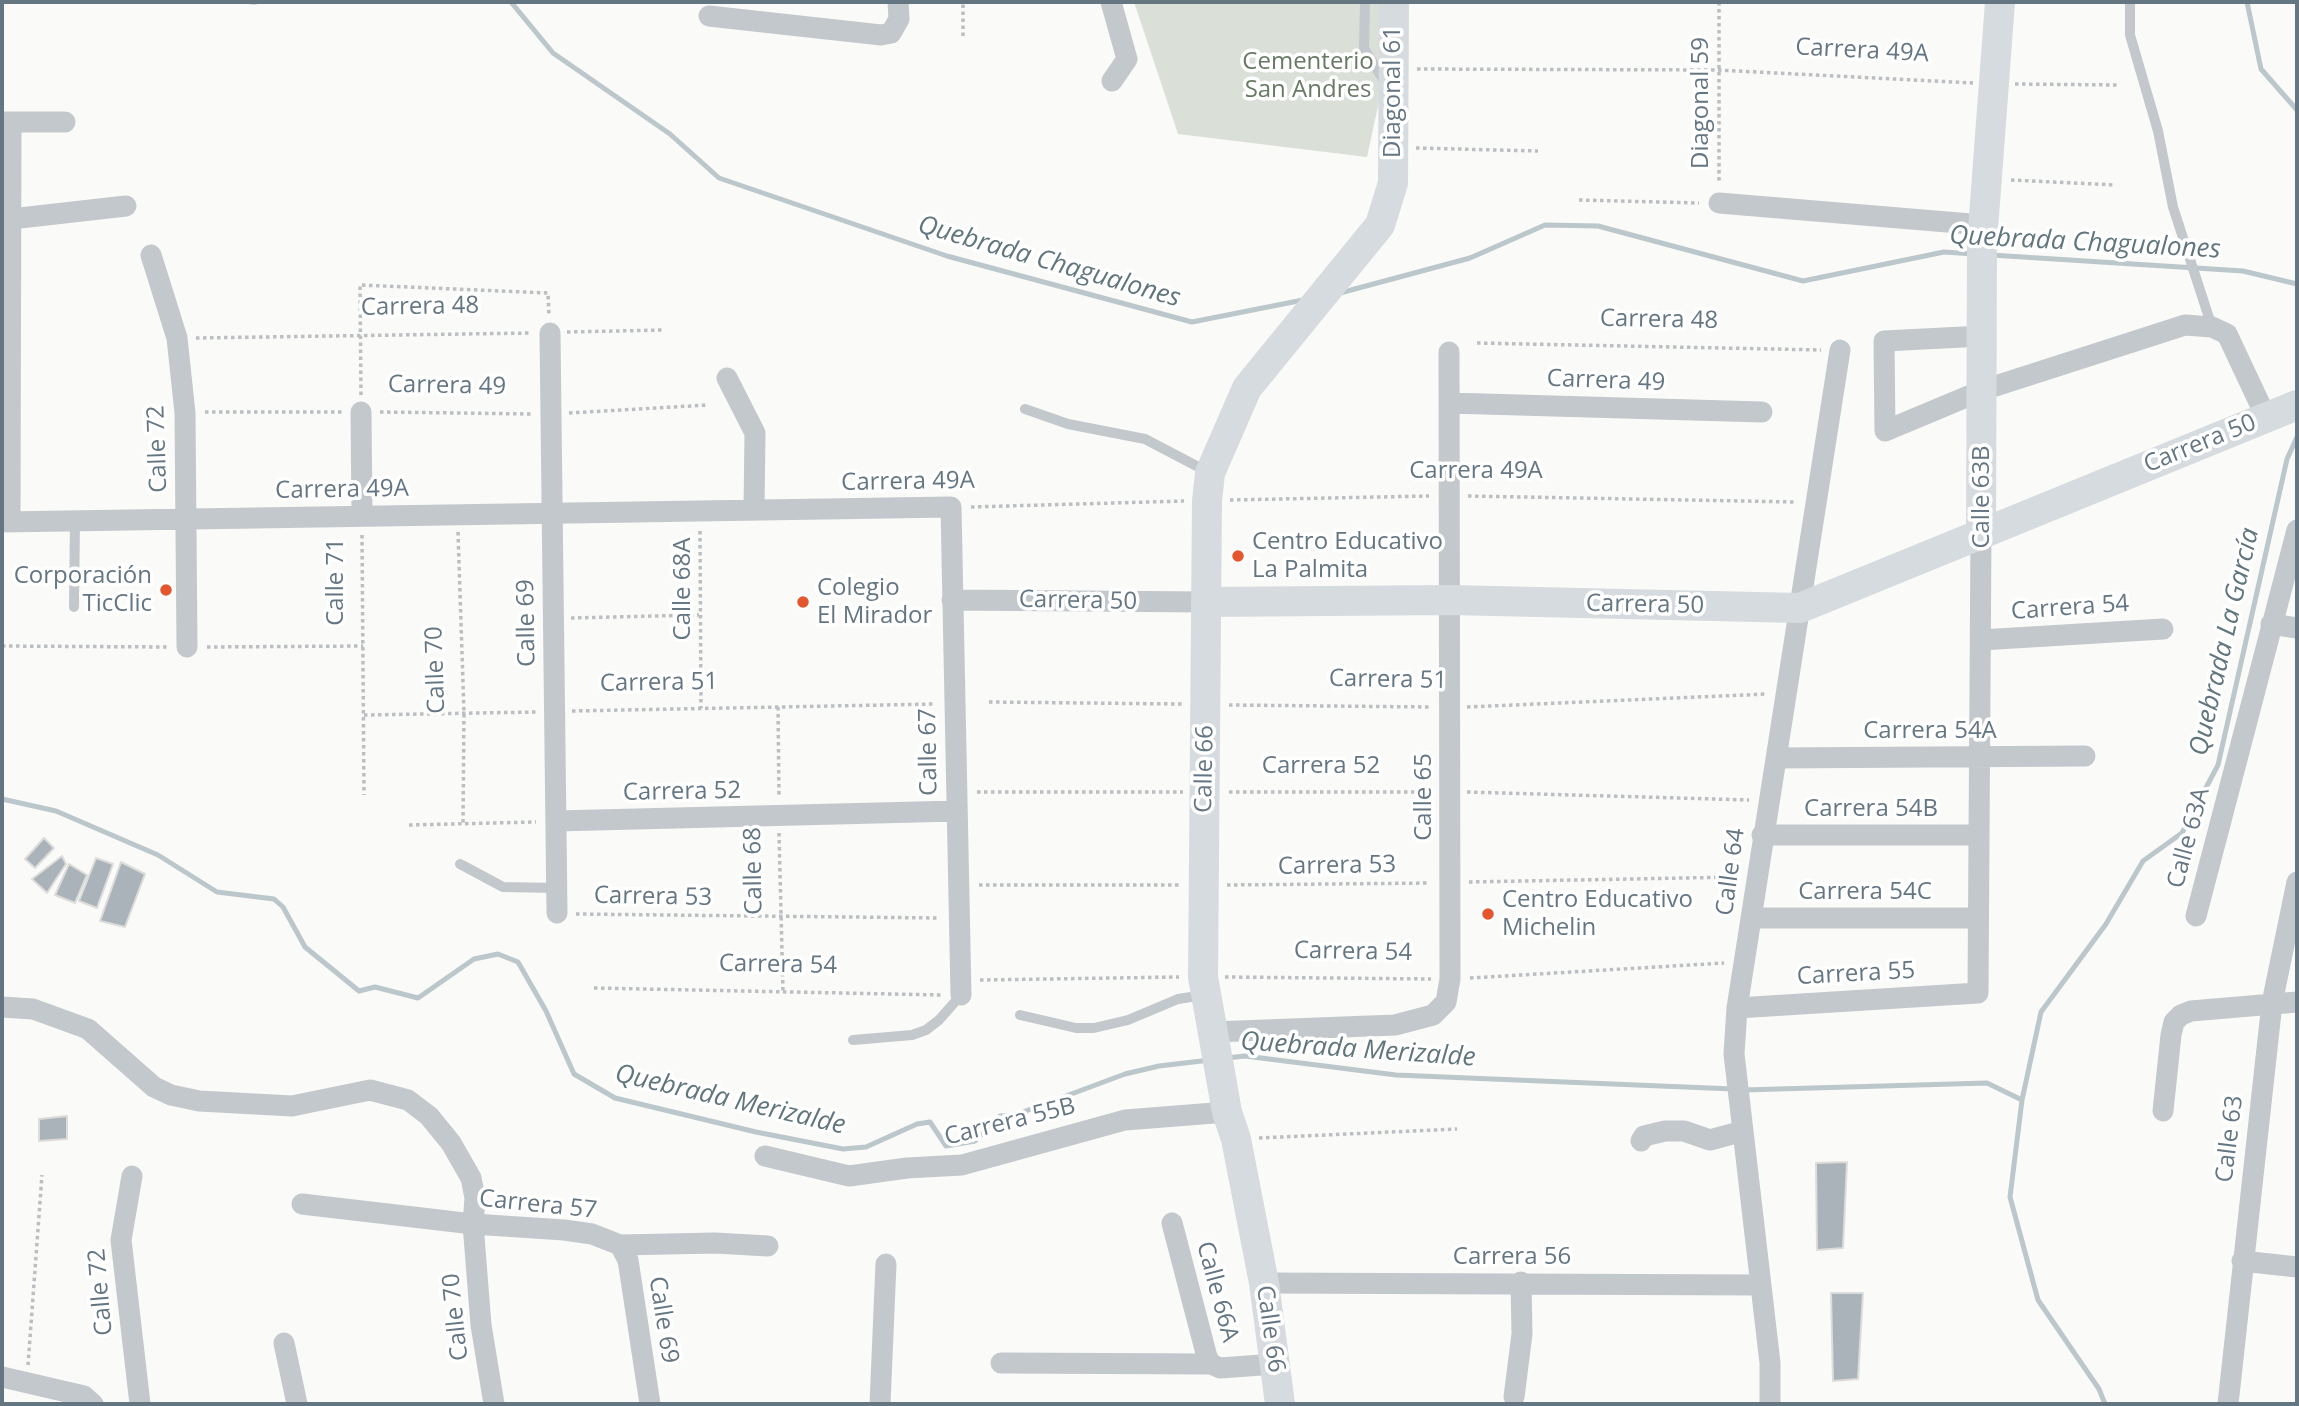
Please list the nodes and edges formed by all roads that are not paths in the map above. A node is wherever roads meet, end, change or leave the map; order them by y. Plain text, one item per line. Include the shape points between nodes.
1 (898, 2) edge
2 (1111, 2) edge
3 (1365, 2) edge
4 (1394, 2) edge
5 (2000, 2) edge
6 (2130, 2) edge
7 (709, 16) dead end
8 (1112, 81) dead end
9 (1393, 81) junction
10 (65, 121) dead end
11 (6, 122) edge
12 (1393, 183) joint
13 (1719, 203) road end
14 (126, 206) dead end
15 (6, 220) edge
16 (1983, 245) junction
17 (151, 255) dead end
18 (6, 315) edge
19 (2212, 327) junction
20 (550, 332) road end
21 (1983, 337) junction
22 (1840, 350) road end
23 (1449, 352) dead end
24 (727, 378) dead end
25 (1983, 390) junction
26 (1449, 403) junction
27 (2296, 406) edge
28 (1026, 409) dead end
29 (361, 412) road end
30 (1762, 412) dead end
31 (2266, 417) junction
32 (6, 419) edge
33 (1209, 487) junction
34 (951, 508) joint
35 (754, 510) junction
36 (551, 513) junction
37 (362, 516) junction
38 (186, 519) junction
39 (75, 520) junction
40 (6, 522) edge
41 (1982, 533) junction
42 (2297, 533) edge
43 (952, 600) junction
44 (1450, 600) junction
45 (1206, 603) junction
46 (74, 607) dead end
47 (1800, 608) junction
48 (2271, 624) junction
49 (2297, 628) edge
50 (2163, 629) dead end
51 (1981, 640) junction
52 (187, 647) dead end
53 (1980, 756) junction
54 (2085, 756) dead end
55 (1776, 758) junction
56 (957, 801) junction
57 (556, 821) junction
58 (1762, 835) junction
59 (1979, 835) junction
60 (460, 864) dead end
61 (2297, 882) edge
62 (557, 888) junction
63 (557, 913) road end
64 (2196, 916) dead end
65 (1751, 918) junction
66 (1978, 918) junction
67 (1205, 985) junction
68 (960, 988) joint
69 (1978, 993) joint
70 (2297, 1002) edge
71 (2272, 1003) junction
72 (2, 1007) edge
73 (1737, 1007) junction
74 (1020, 1015) dead end
75 (1214, 1034) junction
76 (853, 1040) dead end
77 (2163, 1111) dead end
78 (1231, 1125) junction
79 (1742, 1131) junction
80 (1641, 1141) dead end
81 (765, 1156) dead end
82 (132, 1176) dead end
83 (302, 1205) dead end
84 (1172, 1223) dead end
85 (473, 1224) junction
86 (620, 1245) junction
87 (768, 1246) dead end
88 (2242, 1261) junction
89 (886, 1264) dead end
90 (2297, 1267) edge
91 (1521, 1282) junction
92 (1264, 1283) junction
93 (1759, 1285) junction
94 (284, 1343) dead end
95 (1001, 1363) dead end
96 (1275, 1364) junction
97 (1216, 1366) junction
98 (2, 1377) edge
99 (1514, 1397) dead end
100 (93, 1404) edge
101 (140, 1404) edge
102 (297, 1404) edge
103 (494, 1404) edge
104 (650, 1404) edge
105 (880, 1404) edge
106 (1280, 1404) edge
107 (1770, 1404) edge
108 (2228, 1404) edge

1 - 7 street via 899,19 891,33 881,35
2 - 8 street via 1127,59
3 - 9 lane via 1364,48
4 - 9 street, Diagonal 61
5 - 16 street, Calle 63B via 1984,179
6 - 19 lane via 2130,35 2184,247
9 - 12 street, Diagonal 61
10 - 11 street
11 - 15 street
12 - 33 street, Calle 66 via 1380,225 1247,388
13 - 16 street
14 - 15 street
15 - 18 street
16 - 21 street, Calle 63B
17 - 38 street, Calle 72 via 177,338 185,413
18 - 32 street
19 - 25 street via 2185,325
19 - 31 street via 2227,334
20 - 36 street, Calle 69
21 - 25 street, Calle 63B
21 - 25 street via 1884,341 1885,431
22 - 47 street, Calle 64
23 - 26 street, Calle 65
24 - 35 street via 755,433
25 - 41 street, Calle 63B
26 - 30 street, Carrera 49
26 - 44 street, Calle 65
27 - 31 street, Carrera 50
28 - 33 lane via 1068,424 1145,439
29 - 37 street, Calle 71
31 - 41 street, Carrera 50
32 - 40 street
33 - 45 street, Calle 66
34 - 35 street, Carrera 49A
34 - 43 street, Calle 67
35 - 36 street, Carrera 49A
36 - 37 street, Carrera 49A
36 - 57 street, Calle 69
37 - 38 street, Carrera 49A
38 - 39 street, Carrera 49A
38 - 52 street, Calle 72
39 - 40 street, Carrera 49A
39 - 46 lane
41 - 47 street, Carrera 50
41 - 51 street, Calle 63B
42 - 48 street, Calle 63A
43 - 45 street, Carrera 50
43 - 56 street, Calle 67
44 - 45 street, Carrera 50
44 - 47 street, Carrera 50
44 - 75 street, Calle 65 via 1450,979 1446,1002 1433,1015 1395,1025
45 - 67 street, Calle 66
47 - 55 street, Calle 64
48 - 49 street
48 - 64 street, Calle 63A
50 - 51 street, Carrera 54
51 - 53 street, Calle 63B
53 - 54 street, Carrera 54A
53 - 55 street, Carrera 54A
53 - 59 street, Calle 63B
55 - 58 street, Calle 64
56 - 57 street, Carrera 52 via 779,815
56 - 68 street, Calle 67
57 - 62 street, Calle 69
58 - 59 street, Carrera 54B
58 - 65 street, Calle 64
59 - 66 street, Calle 63B
60 - 62 lane via 503,887
61 - 71 street, Calle 63
62 - 63 street, Calle 69
65 - 66 street, Carrera 54C
65 - 73 street, Calle 64
66 - 69 street, Calle 63B
67 - 74 lane via 1128,1020 1094,1028
67 - 75 street, Calle 66
68 - 76 lane via 939,1020 926,1030
69 - 73 street, Carrera 55
70 - 71 street
71 - 77 street via 2180,1015 2171,1034
71 - 88 street, Calle 63
72 - 85 street, Calle 70 via 33,1009 88,1030 154,1087 171,1095 292,1106 370,1090 408,1101 438,1125 471,1178
73 - 79 street, Calle 64 via 1734,1054
75 - 78 street, Calle 66
78 - 81 street, Carrera 55B via 1125,1120 962,1165 849,1176
78 - 92 street, Calle 66
79 - 80 street via 1710,1140 1684,1131 1665,1131
79 - 93 street, Calle 64
82 - 101 street, Calle 72 via 121,1240
83 - 85 street, Carrera 57
84 - 97 street, Calle 66A
85 - 86 street, Carrera 57 via 564,1230
85 - 103 street, Calle 70 via 481,1325
86 - 87 street, Carrera 57 via 715,1242
86 - 104 street, Calle 69 via 628,1260
88 - 90 street
88 - 108 street, Calle 63
89 - 105 street
91 - 92 street, Carrera 56
91 - 93 street, Carrera 56
91 - 99 street via 1522,1334
92 - 96 street, Calle 66
93 - 107 street, Calle 64 via 1770,1363
94 - 102 street
95 - 97 street
96 - 97 street
96 - 106 street, Calle 66
98 - 100 street via 84,1396

